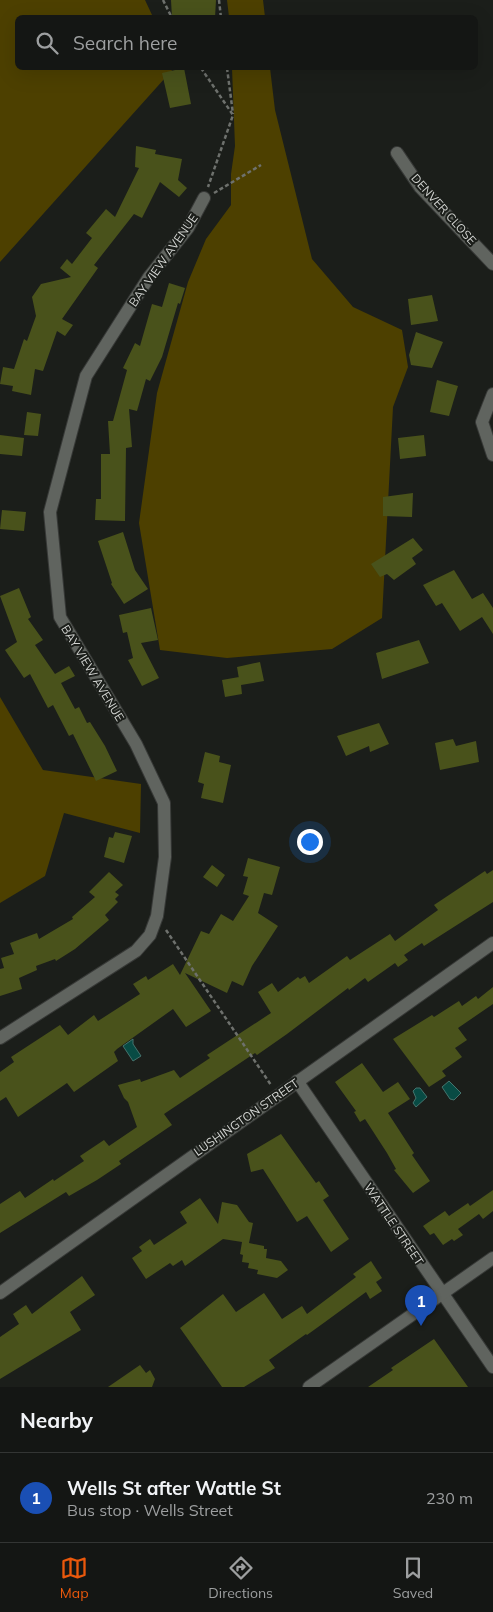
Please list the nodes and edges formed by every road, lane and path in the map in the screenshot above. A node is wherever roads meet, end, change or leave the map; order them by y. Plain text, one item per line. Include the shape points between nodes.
1 (163, 0) edge
2 (219, 0) edge
3 (170, 15) edge
4 (221, 15) edge
5 (202, 70) edge
6 (227, 70) edge
7 (233, 116) junction
8 (397, 153) dead end
9 (261, 165) dead end
10 (204, 198) junction
11 (493, 264) edge
12 (493, 394) edge
13 (493, 455) edge
14 (157, 916) junction
15 (493, 944) edge
16 (0, 1038) edge
17 (297, 1081) junction
18 (278, 1094) junction
19 (493, 1258) edge
20 (0, 1293) edge
21 (442, 1295) junction
22 (493, 1367) edge
23 (310, 1387) edge

1 - 3 path
2 - 4 path
5 - 7 path
6 - 7 path
7 - 10 path
8 - 11 street, DENVER CLOSE via 420,187
9 - 10 path
10 - 14 street, BAY VIEW AVENUE via 188,228 149,276 86,376 50,512 60,617 136,744 164,803 165,857
12 - 13 street via 482,422
14 - 16 street, BAY VIEW AVENUE via 150,935 136,951
14 - 18 path
15 - 17 street, LUSHINGTON STREET
17 - 18 street, LUSHINGTON STREET
17 - 21 street, WATTLE STREET
18 - 20 street, LUSHINGTON STREET
19 - 21 street
21 - 22 street, WATTLE STREET
21 - 23 street

